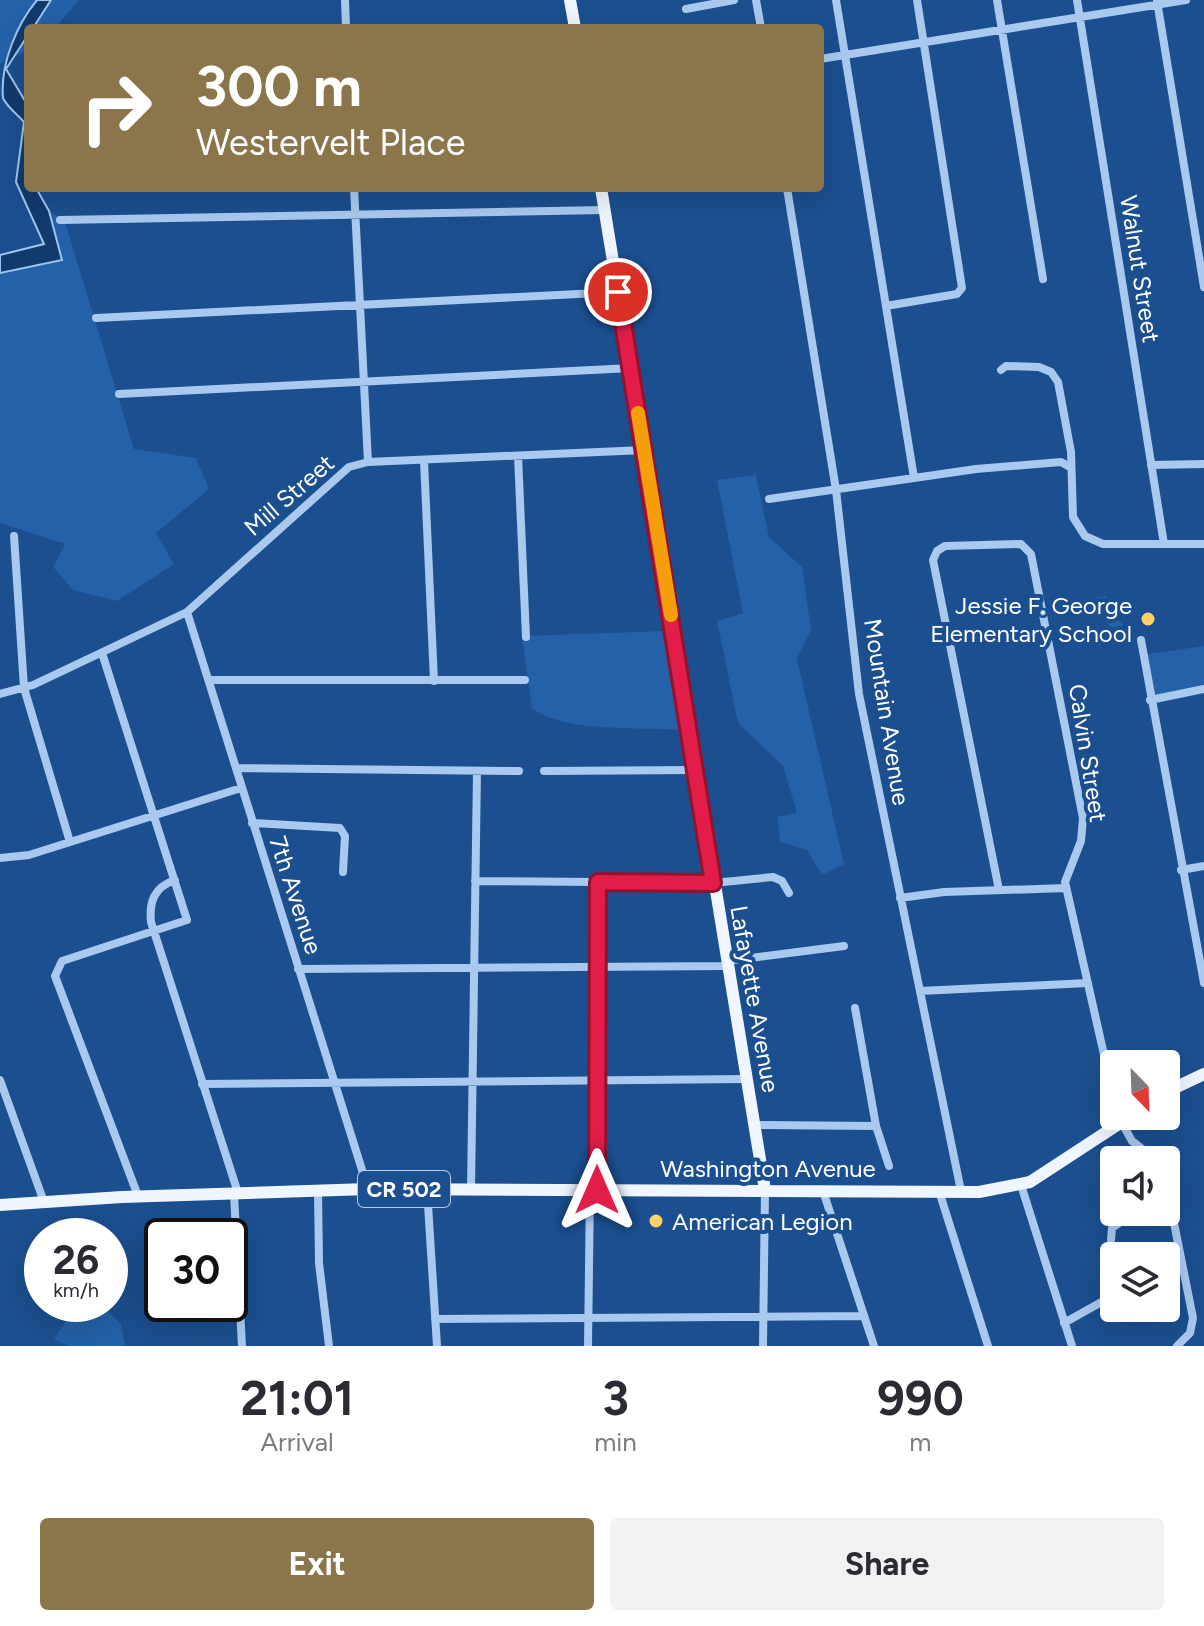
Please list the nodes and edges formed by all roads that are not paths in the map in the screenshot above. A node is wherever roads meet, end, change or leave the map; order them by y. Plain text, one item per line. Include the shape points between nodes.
1 (345, 0) edge
2 (570, 0) edge
3 (734, 0) edge
4 (756, 0) edge
5 (836, 0) edge
6 (917, 0) edge
7 (997, 0) edge
8 (1077, 0) edge
9 (1186, 0) edge
10 (1157, 2) edge
11 (686, 9) dead end
12 (1079, 17) junction
13 (346, 24) edge
14 (574, 24) edge
15 (760, 24) edge
16 (1002, 29) junction
17 (923, 42) junction
18 (845, 55) junction
19 (824, 58) edge
20 (354, 192) edge
21 (602, 192) edge
22 (788, 192) edge
23 (605, 210) junction
24 (356, 215) junction
25 (60, 220) dead end
26 (1043, 279) dead end
27 (1204, 287) edge
28 (618, 292) junction
29 (360, 305) junction
30 (886, 306) junction
31 (96, 318) dead end
32 (631, 368) junction
33 (1001, 370) dead end
34 (364, 382) junction
35 (119, 394) dead end
36 (644, 450) junction
37 (518, 456) junction
38 (424, 461) junction
39 (368, 462) junction
40 (1204, 464) edge
41 (1151, 465) junction
42 (1070, 467) junction
43 (914, 478) junction
44 (836, 490) junction
45 (769, 499) dead end
46 (14, 536) dead end
47 (1164, 544) junction
48 (1204, 544) edge
49 (187, 612) junction
50 (526, 637) dead end
51 (1141, 640) dead end
52 (102, 653) junction
53 (209, 680) junction
54 (525, 680) dead end
55 (434, 681) junction
56 (24, 688) junction
57 (1204, 689) edge
58 (0, 694) edge
59 (1150, 700) junction
60 (236, 768) junction
61 (695, 770) junction
62 (477, 771) junction
63 (519, 771) dead end
64 (544, 771) dead end
65 (241, 788) junction
66 (155, 815) junction
67 (252, 823) junction
68 (70, 842) junction
69 (0, 858) edge
70 (1204, 866) edge
71 (1181, 870) junction
72 (343, 872) dead end
73 (175, 880) junction
74 (475, 881) junction
75 (598, 882) junction
76 (713, 883) junction
77 (1066, 888) junction
78 (999, 890) junction
79 (789, 893) dead end
80 (900, 898) junction
81 (153, 931) junction
82 (844, 946) dead end
83 (727, 964) junction
84 (597, 967) junction
85 (474, 968) junction
86 (298, 969) junction
87 (1088, 983) junction
88 (1204, 983) edge
89 (920, 991) junction
90 (855, 1008) dead end
91 (1103, 1050) edge
92 (1204, 1074) edge
93 (746, 1079) junction
94 (0, 1080) edge
95 (597, 1080) junction
96 (471, 1082) junction
97 (334, 1083) junction
98 (202, 1084) junction
99 (1180, 1085) edge
100 (2, 1093) edge
101 (754, 1125) junction
102 (876, 1126) junction
103 (1105, 1130) edge
104 (889, 1166) dead end
105 (1021, 1185) junction
106 (368, 1189) junction
107 (427, 1189) junction
108 (471, 1190) junction
109 (593, 1190) junction
110 (765, 1190) junction
111 (318, 1191) junction
112 (823, 1191) junction
113 (939, 1191) junction
114 (961, 1191) junction
115 (236, 1194) junction
116 (138, 1196) junction
117 (44, 1202) junction
118 (0, 1205) edge
119 (235, 1218) edge
120 (1115, 1226) edge
121 (1174, 1226) edge
122 (1111, 1240) dead end
123 (1181, 1260) joint
124 (1100, 1303) edge
125 (864, 1316) junction
126 (588, 1317) junction
127 (762, 1318) junction
128 (435, 1319) junction
129 (239, 1322) edge
130 (1064, 1323) junction
131 (242, 1346) edge
132 (329, 1346) edge
133 (437, 1346) edge
134 (588, 1346) edge
135 (763, 1346) edge
136 (874, 1346) edge
137 (988, 1346) edge
138 (1072, 1346) edge
139 (1177, 1346) edge

1 - 13 street
2 - 14 main road
3 - 11 street
4 - 15 street
5 - 18 street
6 - 17 street
7 - 16 street
8 - 12 street, Walnut Street
9 - 10 street
10 - 12 street
10 - 27 street
12 - 16 street
12 - 41 street, Walnut Street
16 - 17 street
16 - 26 street
17 - 18 street
17 - 30 street via 960,292
18 - 19 street
18 - 30 street
20 - 24 street
21 - 23 main road, Lafayette Avenue
22 - 44 street, Mountain Avenue
23 - 24 street
23 - 28 main road, Lafayette Avenue
24 - 25 street
24 - 29 street
28 - 29 street
28 - 32 main road, Lafayette Avenue
29 - 31 street
29 - 34 street
30 - 43 street
32 - 34 street
32 - 36 main road, Lafayette Avenue
33 - 42 street via 1039,367 1055,376
34 - 35 street
34 - 39 street
36 - 37 street, Mill Street
36 - 61 main road, Lafayette Avenue
37 - 38 street, Mill Street
37 - 50 street
38 - 39 street, Mill Street
38 - 55 street
39 - 49 street, Mill Street via 342,471
40 - 41 street
41 - 47 street, Walnut Street
42 - 43 street via 1061,462
42 - 47 street via 1074,519 1085,536 1098,543
43 - 44 street
44 - 45 street
44 - 80 street, Mountain Avenue via 855,669
46 - 56 street
47 - 48 street
49 - 52 street, Mill Street
49 - 53 street, 7th Avenue
51 - 59 street
52 - 56 street, Mill Street
52 - 66 street
53 - 55 street
53 - 60 street, 7th Avenue
54 - 55 street
56 - 58 street, Mill Street
56 - 68 street
57 - 59 street
59 - 71 street
60 - 62 street
60 - 65 street, 7th Avenue
61 - 64 street
61 - 76 main road, Lafayette Avenue
62 - 63 street
62 - 74 street
65 - 66 street
65 - 67 street, 7th Avenue
66 - 68 street
66 - 73 street
67 - 72 street via 336,826 345,836
67 - 86 street, 7th Avenue
68 - 69 street
70 - 71 street
71 - 88 street
73 - 81 street via 154,896
73 - 81 street via 187,920
74 - 75 street
74 - 85 street
75 - 76 street
75 - 84 street
76 - 79 street via 773,877
76 - 83 main road, Lafayette Avenue
77 - 78 street
77 - 78 street, Calvin Street via 1083,818 1029,551 1021,544 940,548 933,560
77 - 87 street, Calvin Street
78 - 80 street
80 - 89 street, Mountain Avenue
81 - 98 street
81 - 116 street via 62,961 55,976
82 - 83 street
83 - 84 street
83 - 93 main road, Lafayette Avenue
84 - 85 street
84 - 95 street
85 - 86 street
85 - 96 street
86 - 97 street, 7th Avenue
87 - 89 street
87 - 91 street, Calvin Street
89 - 114 street, Mountain Avenue
90 - 102 street
92 - 99 main road
93 - 95 street
93 - 101 main road, Lafayette Avenue
94 - 100 street
95 - 96 street
95 - 109 street
96 - 97 street
96 - 108 street
97 - 98 street
97 - 106 street, 7th Avenue
98 - 115 street
100 - 117 street
101 - 102 street
101 - 110 main road, Lafayette Avenue
102 - 104 street
103 - 105 main road, Washington Avenue / CR 502
105 - 114 main road, Washington Avenue / CR 502
105 - 130 street
106 - 107 main road, Washington Avenue / CR 502
106 - 111 main road, Washington Avenue / CR 502
107 - 108 main road, Washington Avenue / CR 502
107 - 128 street
108 - 109 main road, Washington Avenue / CR 502
109 - 110 main road, Washington Avenue / CR 502
109 - 126 street
110 - 112 main road, Washington Avenue / CR 502
110 - 127 street, Lafayette Avenue
111 - 115 main road, Washington Avenue / CR 502
111 - 132 street via 319,1263
112 - 113 main road, Washington Avenue / CR 502
112 - 125 street
113 - 114 main road, Washington Avenue / CR 502
113 - 137 street
115 - 116 main road, Washington Avenue / CR 502
115 - 119 street
116 - 117 main road, Washington Avenue / CR 502
117 - 118 main road, Washington Avenue / CR 502
120 - 122 street
121 - 123 street
123 - 139 street via 1193,1318 1190,1333
124 - 130 street
125 - 127 street
125 - 136 street
126 - 127 street
126 - 128 street
126 - 134 street
127 - 135 street, Lafayette Avenue
128 - 133 street
129 - 131 street
130 - 138 street

